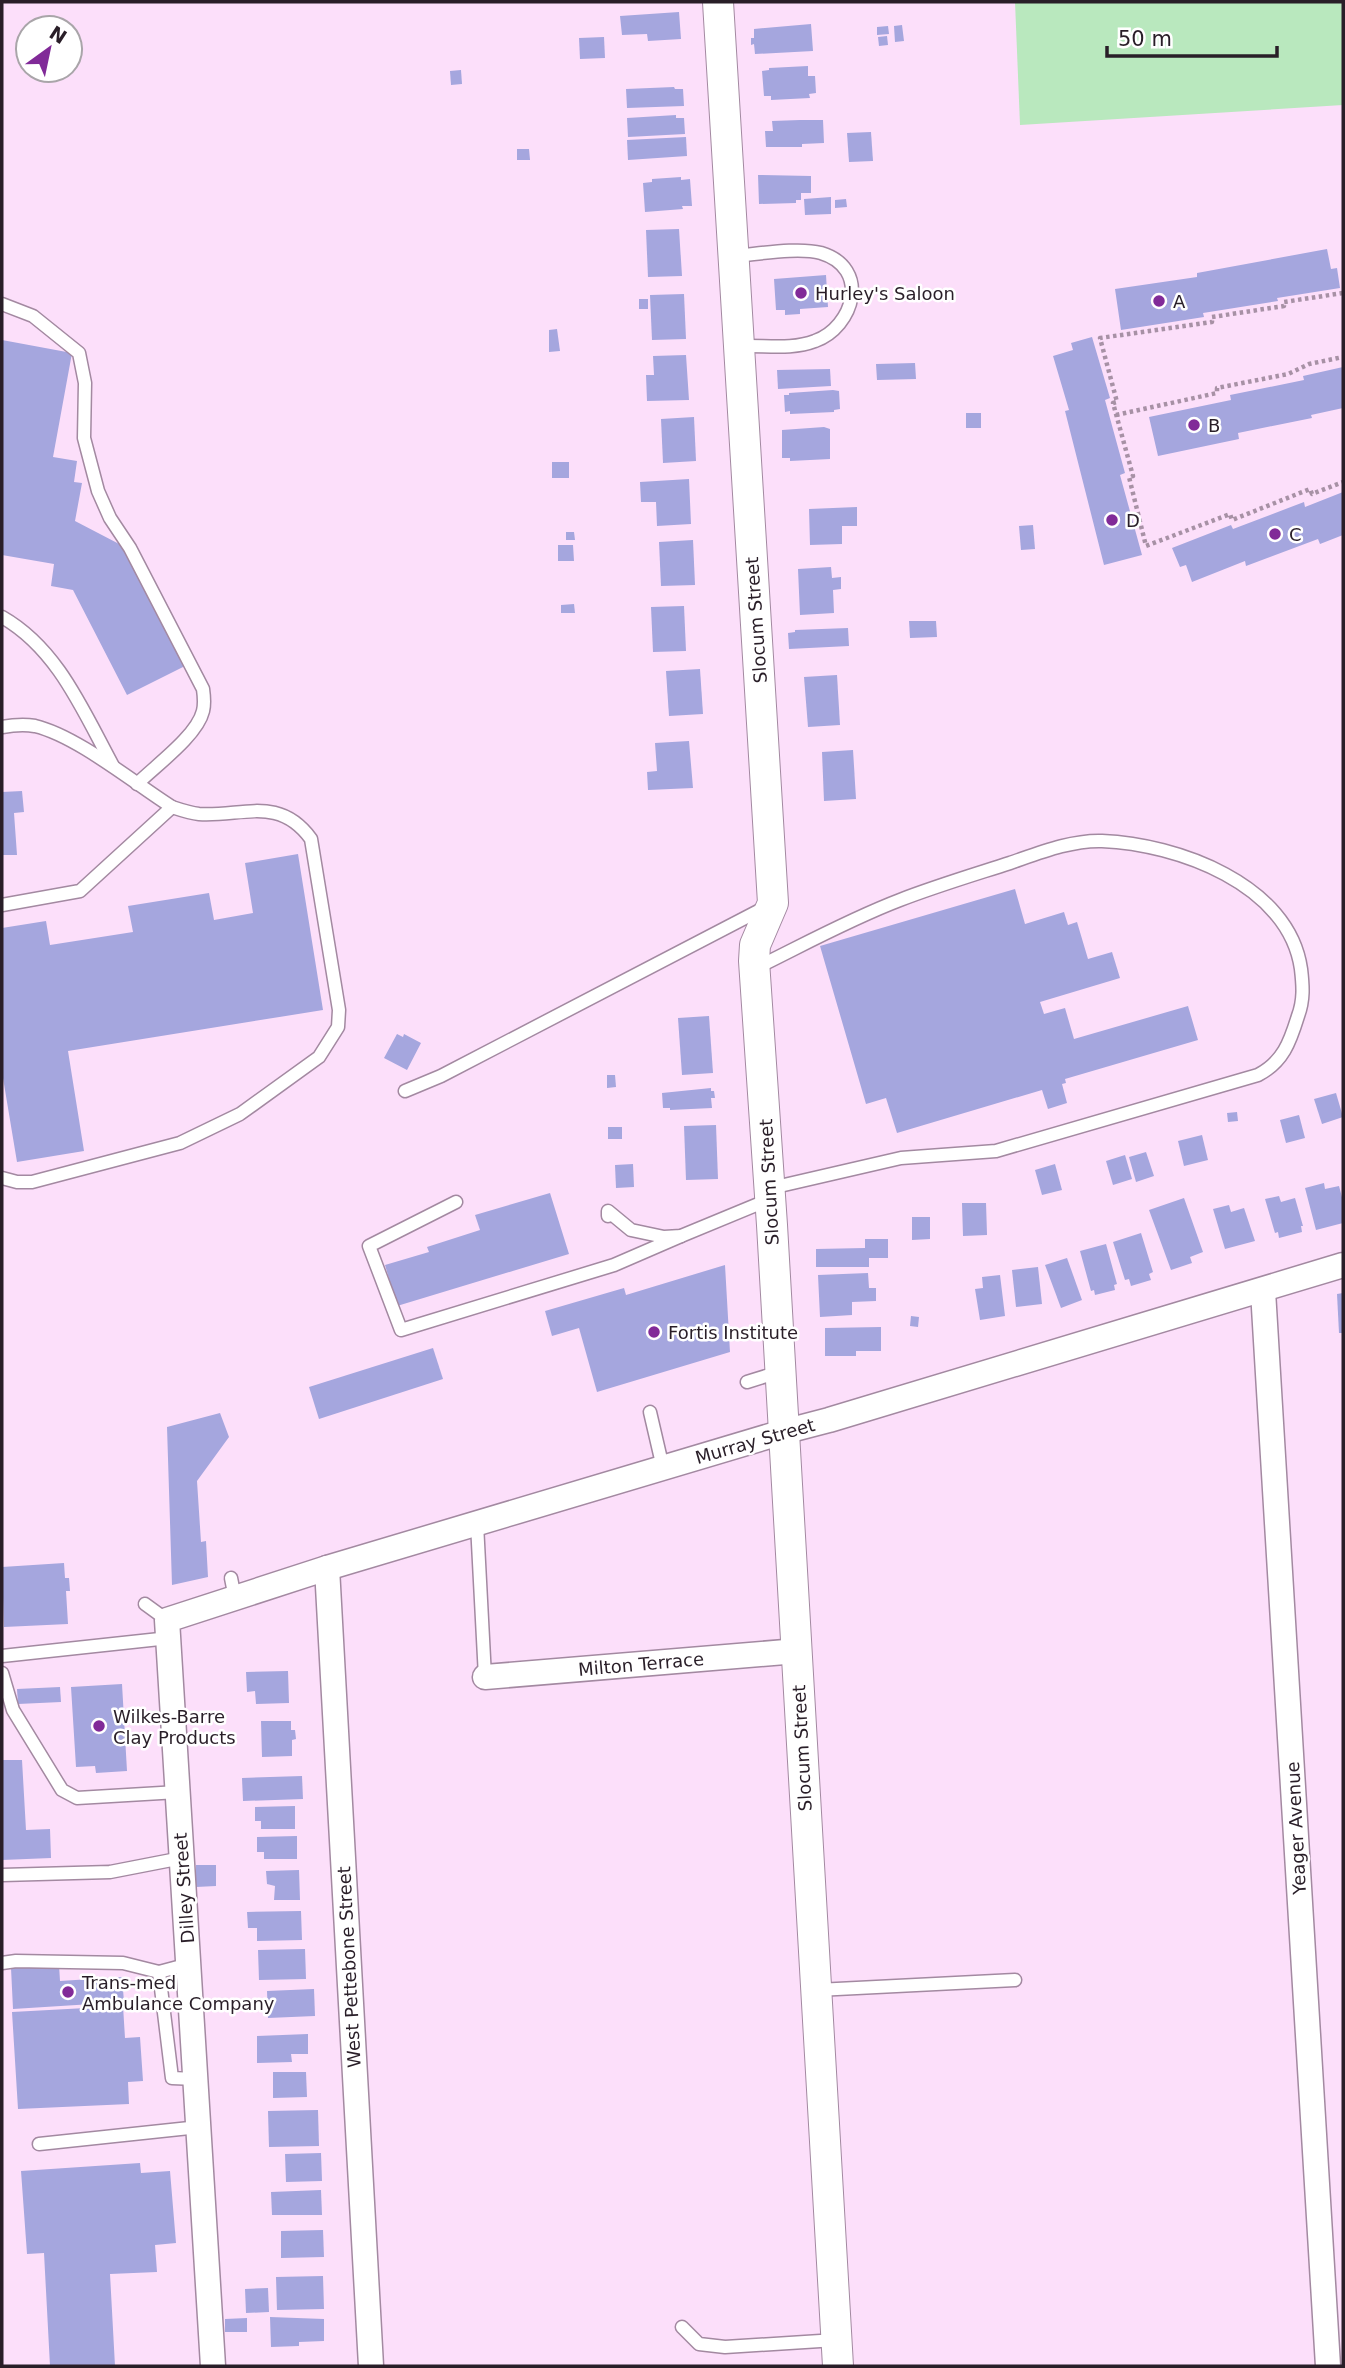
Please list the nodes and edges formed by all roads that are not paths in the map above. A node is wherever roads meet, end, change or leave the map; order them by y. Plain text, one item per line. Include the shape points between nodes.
1 (718, 2) edge
2 (734, 256) junction
3 (2, 304) edge
4 (739, 346) junction
5 (2, 617) edge
6 (2, 727) edge
7 (114, 769) junction
8 (137, 784) junction
9 (172, 807) junction
10 (773, 903) junction
11 (2, 905) edge
12 (756, 969) junction
13 (405, 1091) dead end
14 (2, 1178) edge
15 (768, 1194) junction
16 (456, 1202) dead end
17 (608, 1216) dead end
18 (681, 1236) junction
19 (1343, 1265) edge
20 (1263, 1291) junction
21 (779, 1372) junction
22 (747, 1382) dead end
23 (650, 1412) dead end
24 (783, 1432) junction
25 (663, 1468) junction
26 (477, 1524) junction
27 (327, 1567) junction
28 (145, 1604) dead end
29 (168, 1629) junction
30 (797, 1651) junction
31 (2, 1656) edge
32 (2, 1673) edge
33 (485, 1677) joint
34 (178, 1792) junction
35 (182, 1858) junction
36 (2, 1875) edge
37 (2, 1963) edge
38 (189, 1964) junction
39 (159, 1972) junction
40 (1014, 1980) dead end
41 (816, 1990) junction
42 (196, 2079) junction
43 (199, 2126) junction
44 (39, 2144) dead end
45 (682, 2327) dead end
46 (837, 2353) edge
47 (214, 2366) edge
48 (371, 2366) edge
49 (1328, 2366) edge

1 - 2 street, Slocum Street
2 - 4 street, Slocum Street
2 - 4 lane via 813,251 844,266 853,285 840,322 824,337 784,347
3 - 8 lane via 40,321 79,353 85,383 84,438 98,491 203,689 198,722
4 - 10 street, Slocum Street
5 - 7 lane via 52,660
6 - 7 lane via 37,727
7 - 8 lane
8 - 9 lane
9 - 11 lane via 80,891
9 - 14 lane via 201,814 271,811 304,829 311,839 338,1027 319,1057 285,1084 240,1114 180,1143 32,1182
10 - 12 street, Slocum Street via 755,945
10 - 13 lane
12 - 15 street, Slocum Street
12 - 15 lane via 899,901 1049,850 1101,841 1139,844 1186,856 1252,892 1291,938 1303,987 1301,1008 1281,1057 1258,1075 996,1151 901,1158
15 - 18 lane
15 - 21 street, Slocum Street
16 - 18 lane via 369,1246 401,1330 614,1265
17 - 18 lane via 608,1211 631,1230
19 - 20 street, Murray Street
20 - 24 street, Murray Street
20 - 49 street, Yeager Avenue
21 - 22 lane
21 - 24 street, Slocum Street
23 - 25 lane
24 - 25 street, Murray Street
24 - 30 street, Slocum Street
25 - 26 street, Murray Street
26 - 27 street, Murray Street
26 - 33 lane
27 - 29 street, Murray Street via 233,1588
27 - 48 street, West Pettebone Street
28 - 29 lane
29 - 31 lane
29 - 34 street, Dilley Street
30 - 33 street, Milton Terrace
30 - 41 street, Slocum Street
32 - 34 lane via 13,1710 62,1790 77,1798
34 - 35 street, Dilley Street
35 - 36 lane via 110,1872
35 - 38 street, Dilley Street
37 - 39 lane via 123,1963
38 - 39 lane
38 - 42 street, Dilley Street
39 - 42 lane via 172,2078
40 - 41 lane
41 - 46 street, Slocum Street
42 - 43 street, Dilley Street
43 - 44 lane
43 - 47 street, Dilley Street
45 - 46 lane via 699,2344

